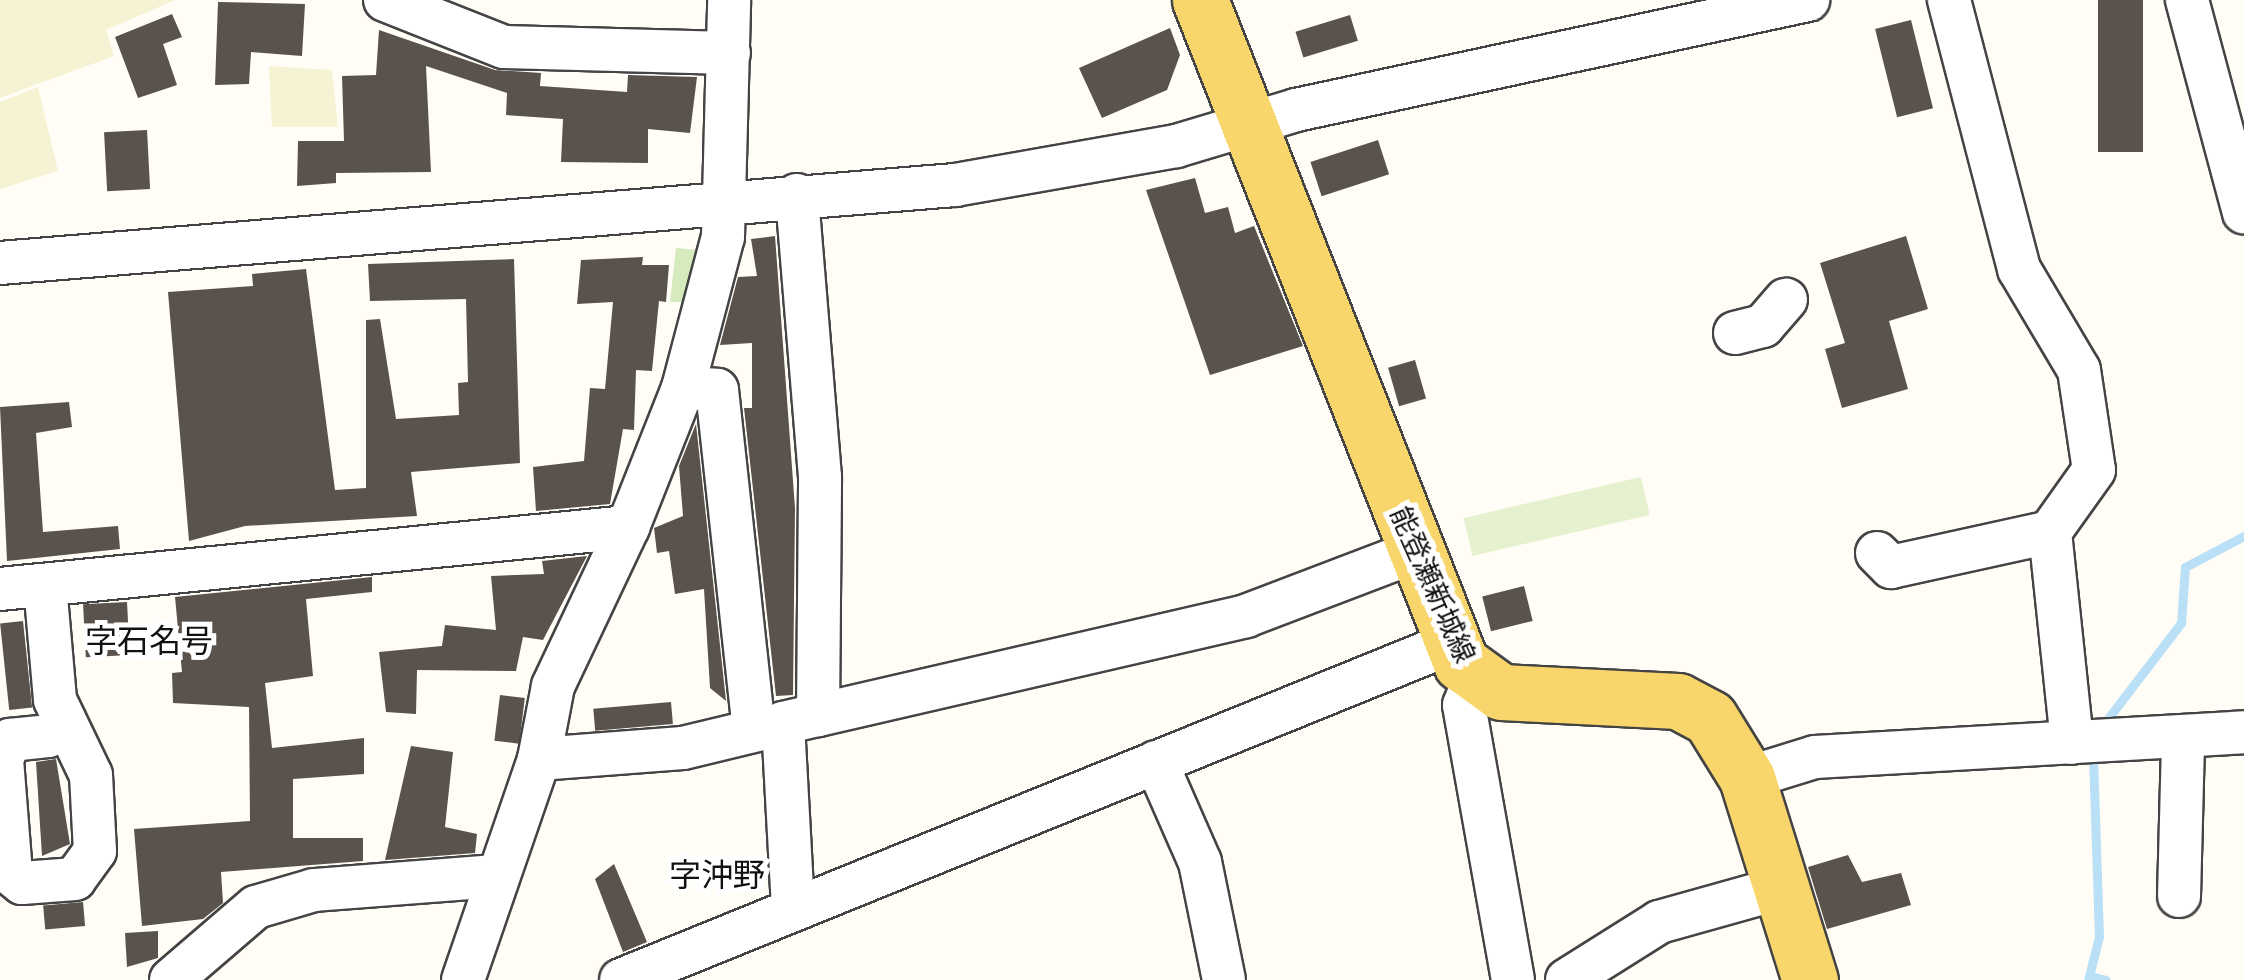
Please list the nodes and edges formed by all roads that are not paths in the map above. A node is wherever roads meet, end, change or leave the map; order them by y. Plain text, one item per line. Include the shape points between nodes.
1 (385, 0) edge
2 (729, 0) edge
3 (1200, 0) edge
4 (1808, 0) edge
5 (1949, 0) edge
6 (2187, 0) edge
7 (729, 53) junction
8 (1250, 128) junction
9 (797, 195) junction
10 (723, 201) junction
11 (2244, 213) edge
12 (0, 263) edge
13 (683, 388) junction
14 (628, 526) junction
15 (2050, 532) junction
16 (1416, 551) junction
17 (1877, 553) dead end
18 (46, 585) junction
19 (0, 589) edge
20 (1463, 660) junction
21 (65, 722) dead end
22 (785, 722) junction
23 (2244, 732) edge
24 (2183, 742) junction
25 (2072, 744) junction
26 (538, 759) junction
27 (1156, 762) junction
28 (1747, 778) junction
29 (497, 876) junction
30 (1781, 888) junction
31 (2180, 896) dead end
32 (793, 908) junction
33 (171, 980) edge
34 (463, 980) edge
35 (621, 980) edge
36 (1224, 980) edge
37 (1513, 980) edge
38 (1567, 980) edge
39 (1810, 980) edge

1 - 7 street via 504,47
2 - 7 street
3 - 8 main road, 能登瀬新城線
4 - 8 street
5 - 15 street via 2020,268 2080,370 2094,470
6 - 11 street
7 - 10 street
8 - 9 street via 988,180
8 - 16 main road, 能登瀬新城線
9 - 10 street
9 - 22 street via 820,394
10 - 12 street
10 - 13 street via 723,237
13 - 14 street
13 - 22 street via 717,390
14 - 18 street
14 - 26 street via 553,686
15 - 17 street via 1891,567
15 - 25 street
16 - 20 main road, 能登瀬新城線
16 - 22 street via 1246,616
18 - 19 street
18 - 21 street
20 - 27 street
20 - 28 main road, 能登瀬新城線 via 1544,699 1678,701 1731,741
20 - 37 street via 1464,705
22 - 26 street via 682,748
22 - 32 street
23 - 24 street
24 - 25 street
24 - 31 street
25 - 28 street via 1816,757
26 - 29 street
27 - 32 street
27 - 36 street via 1200,862
28 - 30 main road, 能登瀬新城線
29 - 33 street via 314,890 256,907
29 - 34 street
30 - 38 street via 1647,927
30 - 39 main road, 能登瀬新城線
32 - 35 street

